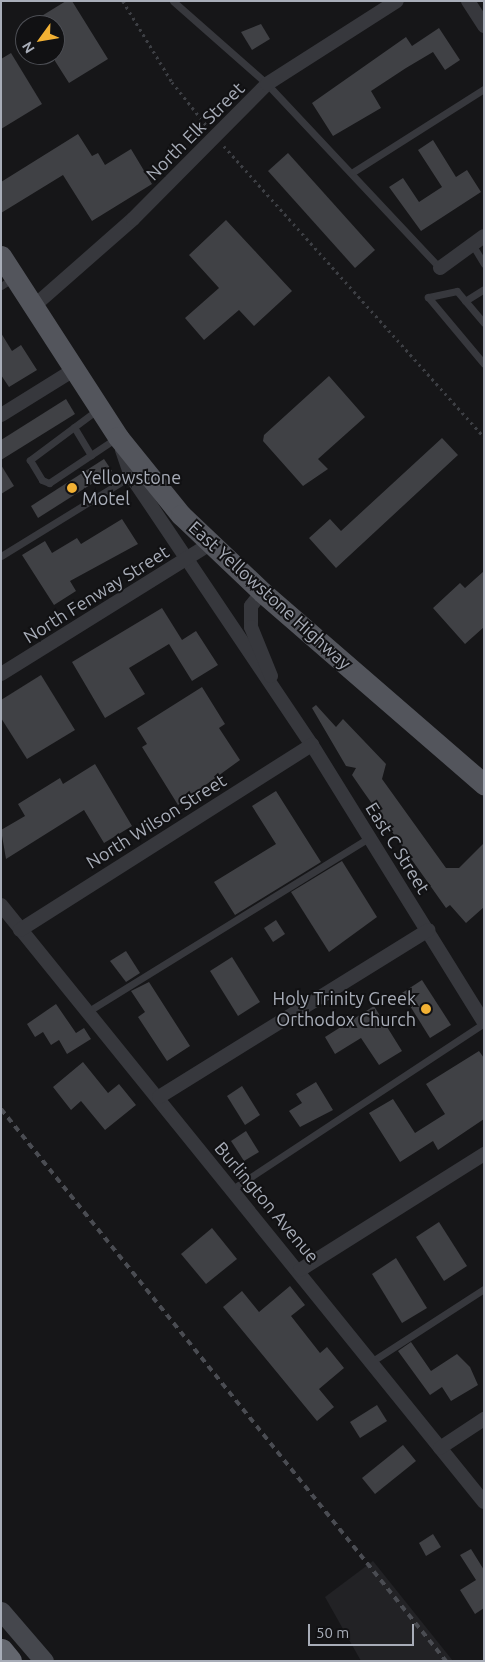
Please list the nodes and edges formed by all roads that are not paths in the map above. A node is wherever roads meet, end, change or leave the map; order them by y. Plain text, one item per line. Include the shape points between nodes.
1 (173, 1) edge
2 (397, 1) edge
3 (468, 1) edge
4 (484, 26) edge
5 (267, 84) junction
6 (484, 89) edge
7 (353, 172) junction
8 (478, 240) edge
9 (1, 256) edge
10 (484, 264) edge
11 (440, 268) joint
12 (8, 282) edge
13 (484, 289) edge
14 (466, 301) junction
15 (34, 306) junction
16 (484, 323) edge
17 (484, 364) edge
18 (72, 370) junction
19 (99, 409) junction
20 (1, 415) edge
21 (74, 427) junction
22 (118, 437) junction
23 (91, 455) junction
24 (131, 476) junction
25 (210, 544) junction
26 (1, 556) edge
27 (188, 560) junction
28 (262, 592) junction
29 (1, 674) edge
30 (279, 696) junction
31 (312, 744) junction
32 (484, 784) edge
33 (369, 838) junction
34 (1, 905) edge
35 (20, 930) junction
36 (428, 930) junction
37 (87, 1012) junction
38 (484, 1023) edge
39 (159, 1097) junction
40 (484, 1154) edge
41 (229, 1192) junction
42 (300, 1270) junction
43 (484, 1289) edge
44 (371, 1362) junction
45 (484, 1419) edge
46 (440, 1448) junction
47 (484, 1502) edge
48 (1, 1610) edge
49 (1, 1651) edge
50 (9, 1661) edge
51 (44, 1661) edge

1 - 5 lane
2 - 5 street, North Elk Street
3 - 4 street
5 - 7 lane
5 - 15 street, North Elk Street via 217,139
6 - 7 lane
7 - 11 lane
8 - 10 lane
8 - 11 street
9 - 12 main road, East Yellowstone Highway
12 - 15 main road, East Yellowstone Highway
13 - 14 lane
14 - 16 lane
14 - 17 lane via 457,291 428,297
15 - 18 main road, East Yellowstone Highway
18 - 19 main road, East Yellowstone Highway
18 - 20 street
19 - 21 lane
19 - 22 main road, East Yellowstone Highway
21 - 23 lane
21 - 23 lane via 34,455 30,460 34,467 49,483
22 - 23 lane
22 - 24 street, East C Street
22 - 25 main road, East Yellowstone Highway
24 - 26 lane
24 - 27 street, East C Street
25 - 27 street, North Fenway Street
25 - 28 main road, East Yellowstone Highway
27 - 29 street, North Fenway Street
27 - 30 street, East C Street
28 - 30 street, East C Street via 251,606 251,627
28 - 32 main road, East Yellowstone Highway
30 - 31 street, East C Street
31 - 33 street, East C Street
31 - 35 street, North Wilson Street
33 - 36 street, East C Street
33 - 37 lane
34 - 35 street, Burlington Avenue
35 - 37 street, Burlington Avenue
36 - 38 street, East C Street
36 - 39 street
37 - 39 street, Burlington Avenue
38 - 41 lane
39 - 41 street, Burlington Avenue
40 - 42 street
41 - 42 street, Burlington Avenue
42 - 44 street, Burlington Avenue
43 - 44 lane
44 - 46 street, Burlington Avenue
45 - 46 street
46 - 47 street, Burlington Avenue
48 - 51 main road
49 - 50 highway

